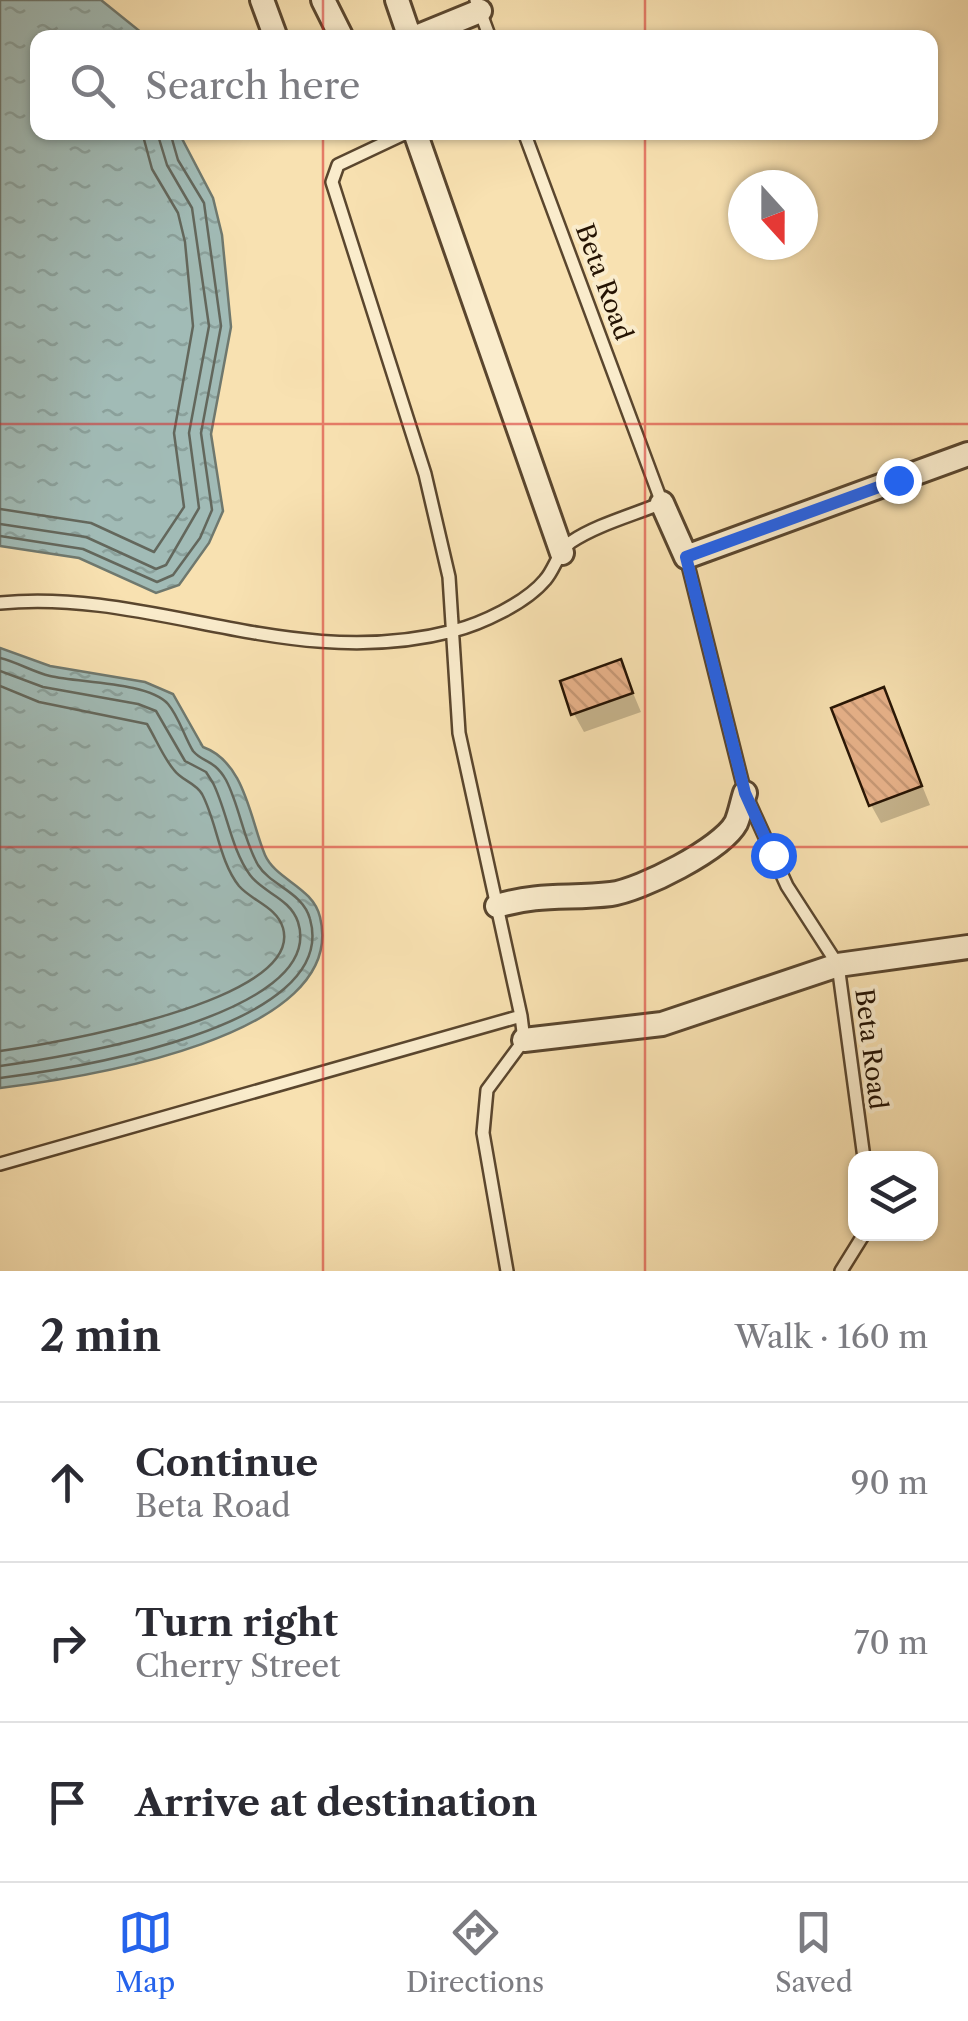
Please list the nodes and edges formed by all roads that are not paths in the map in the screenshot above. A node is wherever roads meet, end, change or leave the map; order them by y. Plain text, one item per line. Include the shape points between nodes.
1 (262, 0) edge
2 (324, 0) edge
3 (397, 0) edge
4 (478, 6) edge
5 (273, 30) edge
6 (338, 30) edge
7 (409, 30) edge
8 (428, 30) edge
9 (487, 30) edge
10 (394, 140) edge
11 (415, 140) edge
12 (527, 140) edge
13 (968, 454) edge
14 (662, 504) junction
15 (562, 553) junction
16 (686, 557) junction
17 (0, 603) edge
18 (452, 632) junction
19 (745, 793) junction
20 (497, 906) junction
21 (968, 947) edge
22 (838, 965) junction
23 (521, 1016) junction
24 (524, 1040) junction
25 (863, 1151) edge
26 (0, 1164) edge
27 (860, 1241) edge
28 (507, 1271) edge
29 (841, 1271) edge

1 - 5 street
2 - 6 street
3 - 7 street
4 - 8 street
4 - 9 lane
10 - 18 lane via 338,165 332,182 425,474 449,577
11 - 15 street
12 - 14 lane, Beta Road
13 - 16 street
14 - 15 lane via 568,543
14 - 16 street
15 - 18 lane via 522,599
16 - 19 lane, Beta Road
17 - 18 lane via 76,602 301,643
18 - 20 lane via 459,734
19 - 20 street via 735,826 645,885 610,894 532,895
19 - 22 lane, Beta Road via 787,886
20 - 23 lane
21 - 22 street
22 - 24 street via 662,1024
22 - 25 lane, Beta Road
23 - 24 lane
23 - 26 lane
24 - 28 lane via 487,1090 483,1132
27 - 29 lane

